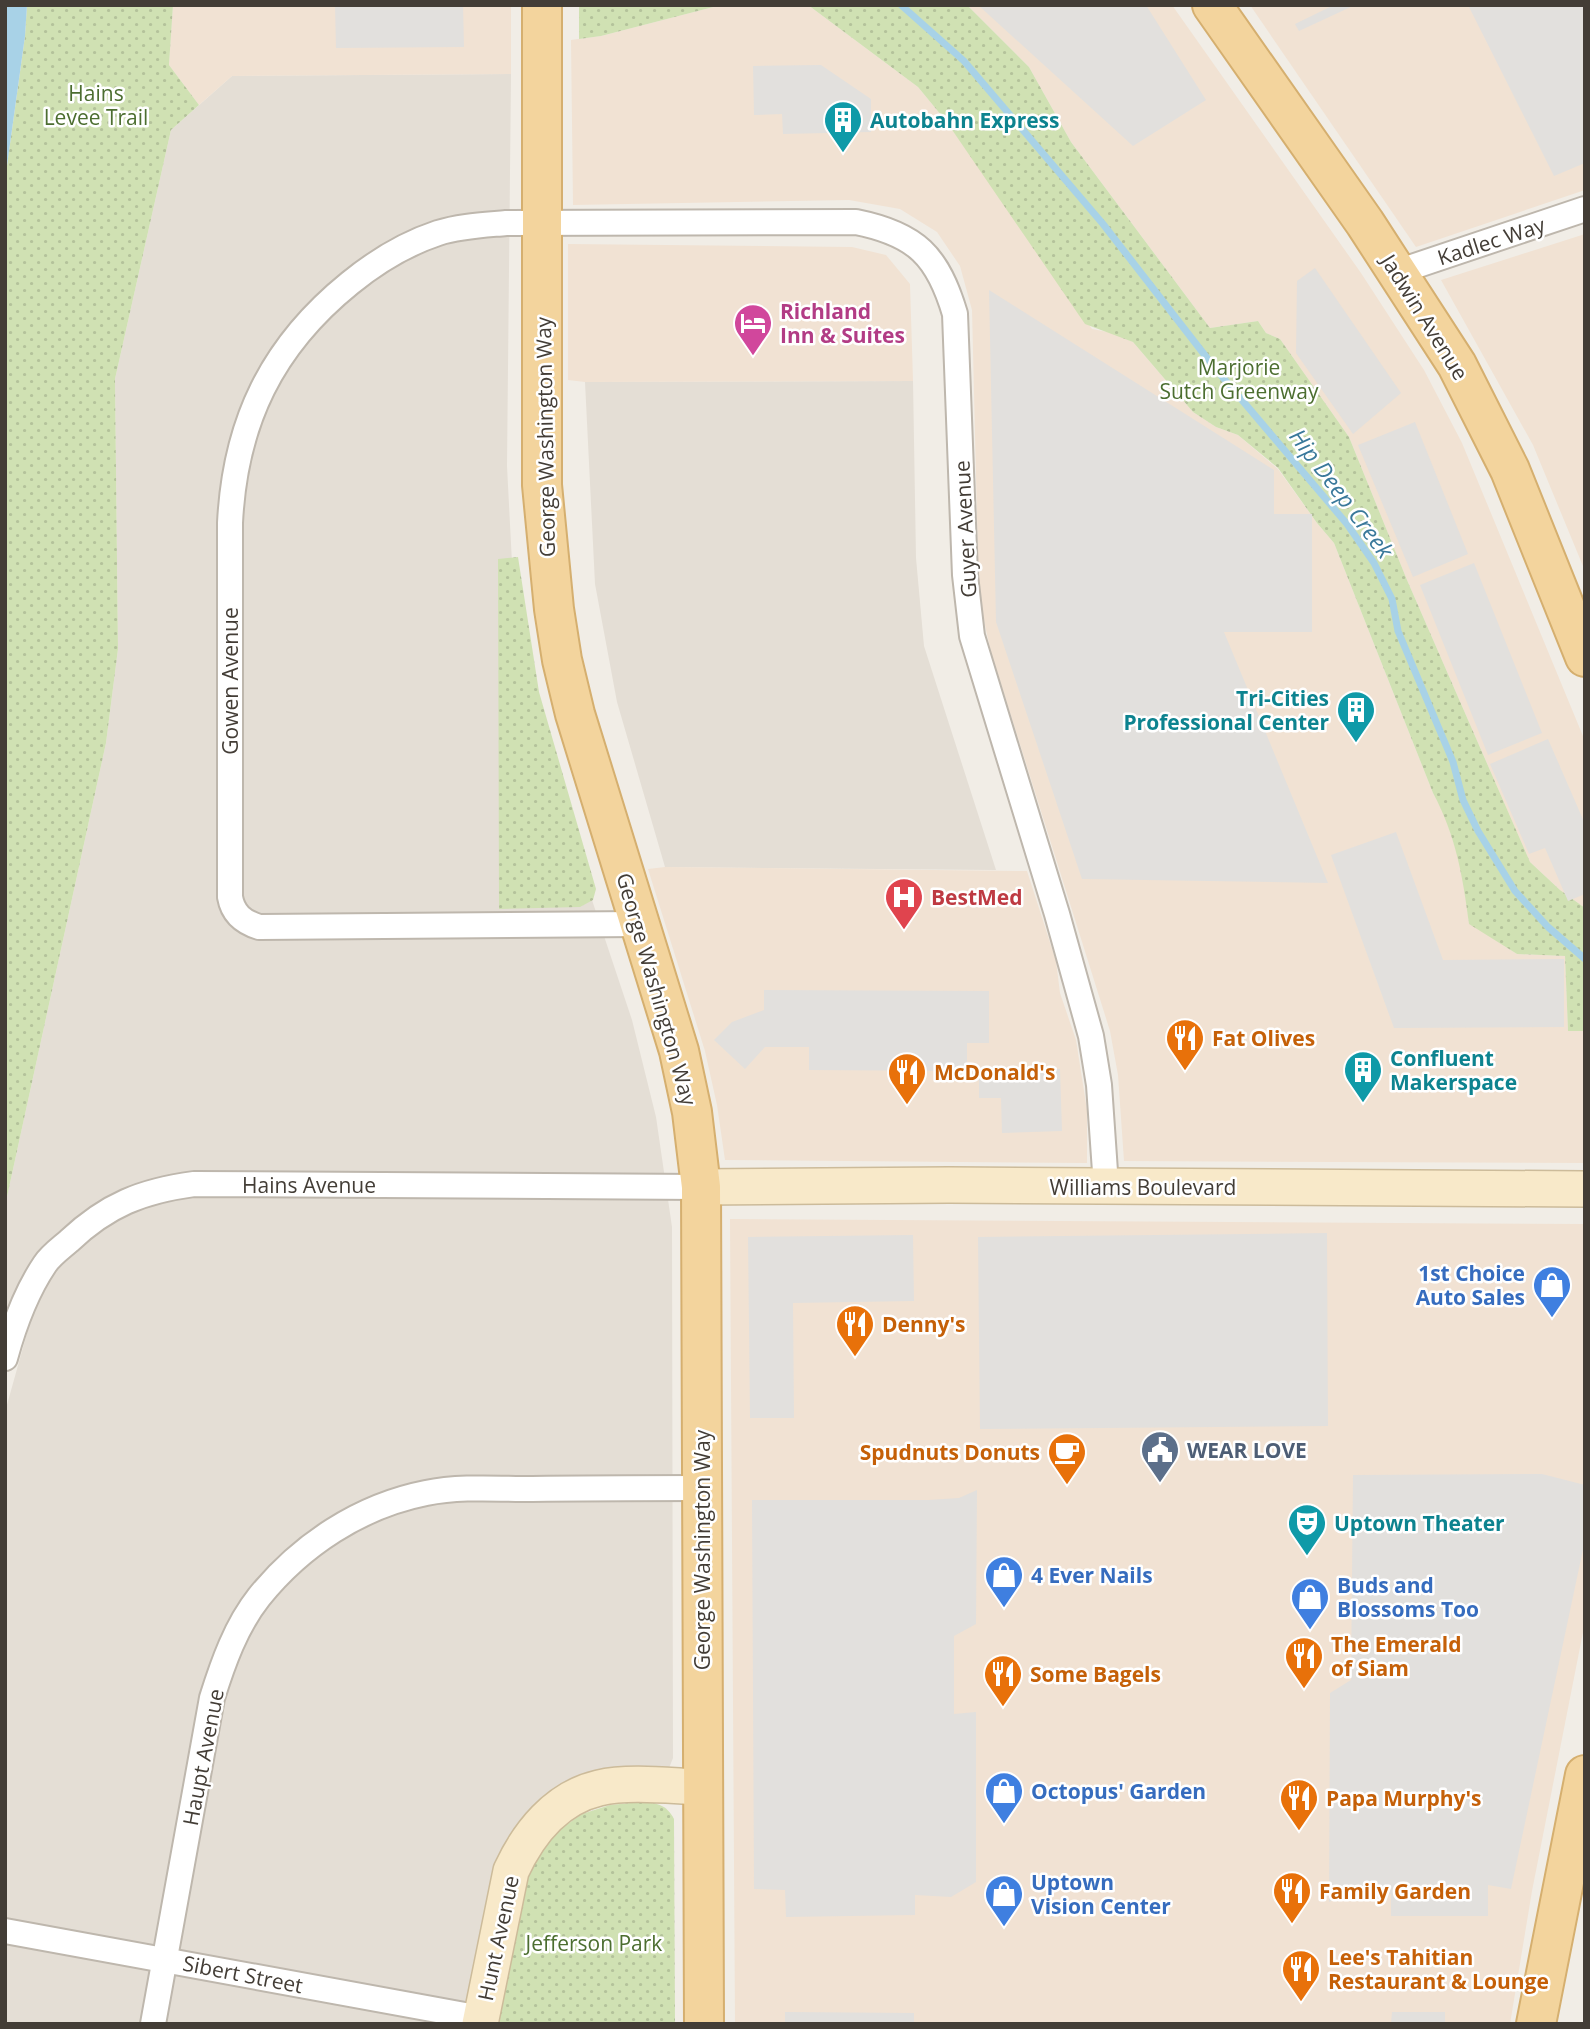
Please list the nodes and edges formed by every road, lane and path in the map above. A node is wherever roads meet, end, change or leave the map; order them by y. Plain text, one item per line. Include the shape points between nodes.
1 (542, 5) edge
2 (1212, 5) edge
3 (1585, 209) edge
4 (540, 223) junction
5 (1397, 272) junction
6 (1585, 657) edge
7 (639, 923) junction
8 (1106, 1186) junction
9 (701, 1187) junction
10 (1585, 1189) edge
11 (5, 1358) edge
12 (702, 1488) junction
13 (1585, 1775) edge
14 (702, 1787) junction
15 (5, 1931) edge
16 (165, 1960) junction
17 (480, 2021) edge
18 (153, 2024) edge
19 (704, 2024) edge
20 (1536, 2024) edge

1 - 4 main road, George Washington Way
2 - 5 main road, Jadwin Avenue
3 - 5 street, Kadlec Way
4 - 7 main road, George Washington Way via 542,485 554,609 575,714
4 - 7 street, Gowen Avenue via 440,233 382,259 302,327 264,385 243,439 231,496 230,897 237,915 259,927
4 - 8 street, Guyer Avenue via 856,222 903,236 919,247 941,277 955,314 972,636 1091,1036
5 - 6 main road, Jadwin Avenue via 1480,408 1510,470
7 - 9 main road, George Washington Way via 687,1083
8 - 9 street, Williams Boulevard
8 - 10 street, Williams Boulevard
9 - 11 street, Hains Avenue via 194,1184 161,1188 124,1200 99,1216 47,1262 14,1328
9 - 12 main road, George Washington Way
12 - 14 main road, George Washington Way
12 - 16 street, Haupt Avenue via 427,1493 348,1520 284,1569 257,1599 222,1664
13 - 20 main road
14 - 17 street, Hunt Avenue via 600,1788 558,1808 536,1829 511,1871
14 - 19 main road, George Washington Way
15 - 16 street, Sibert Street
16 - 17 street, Sibert Street
16 - 18 street, Haupt Avenue

